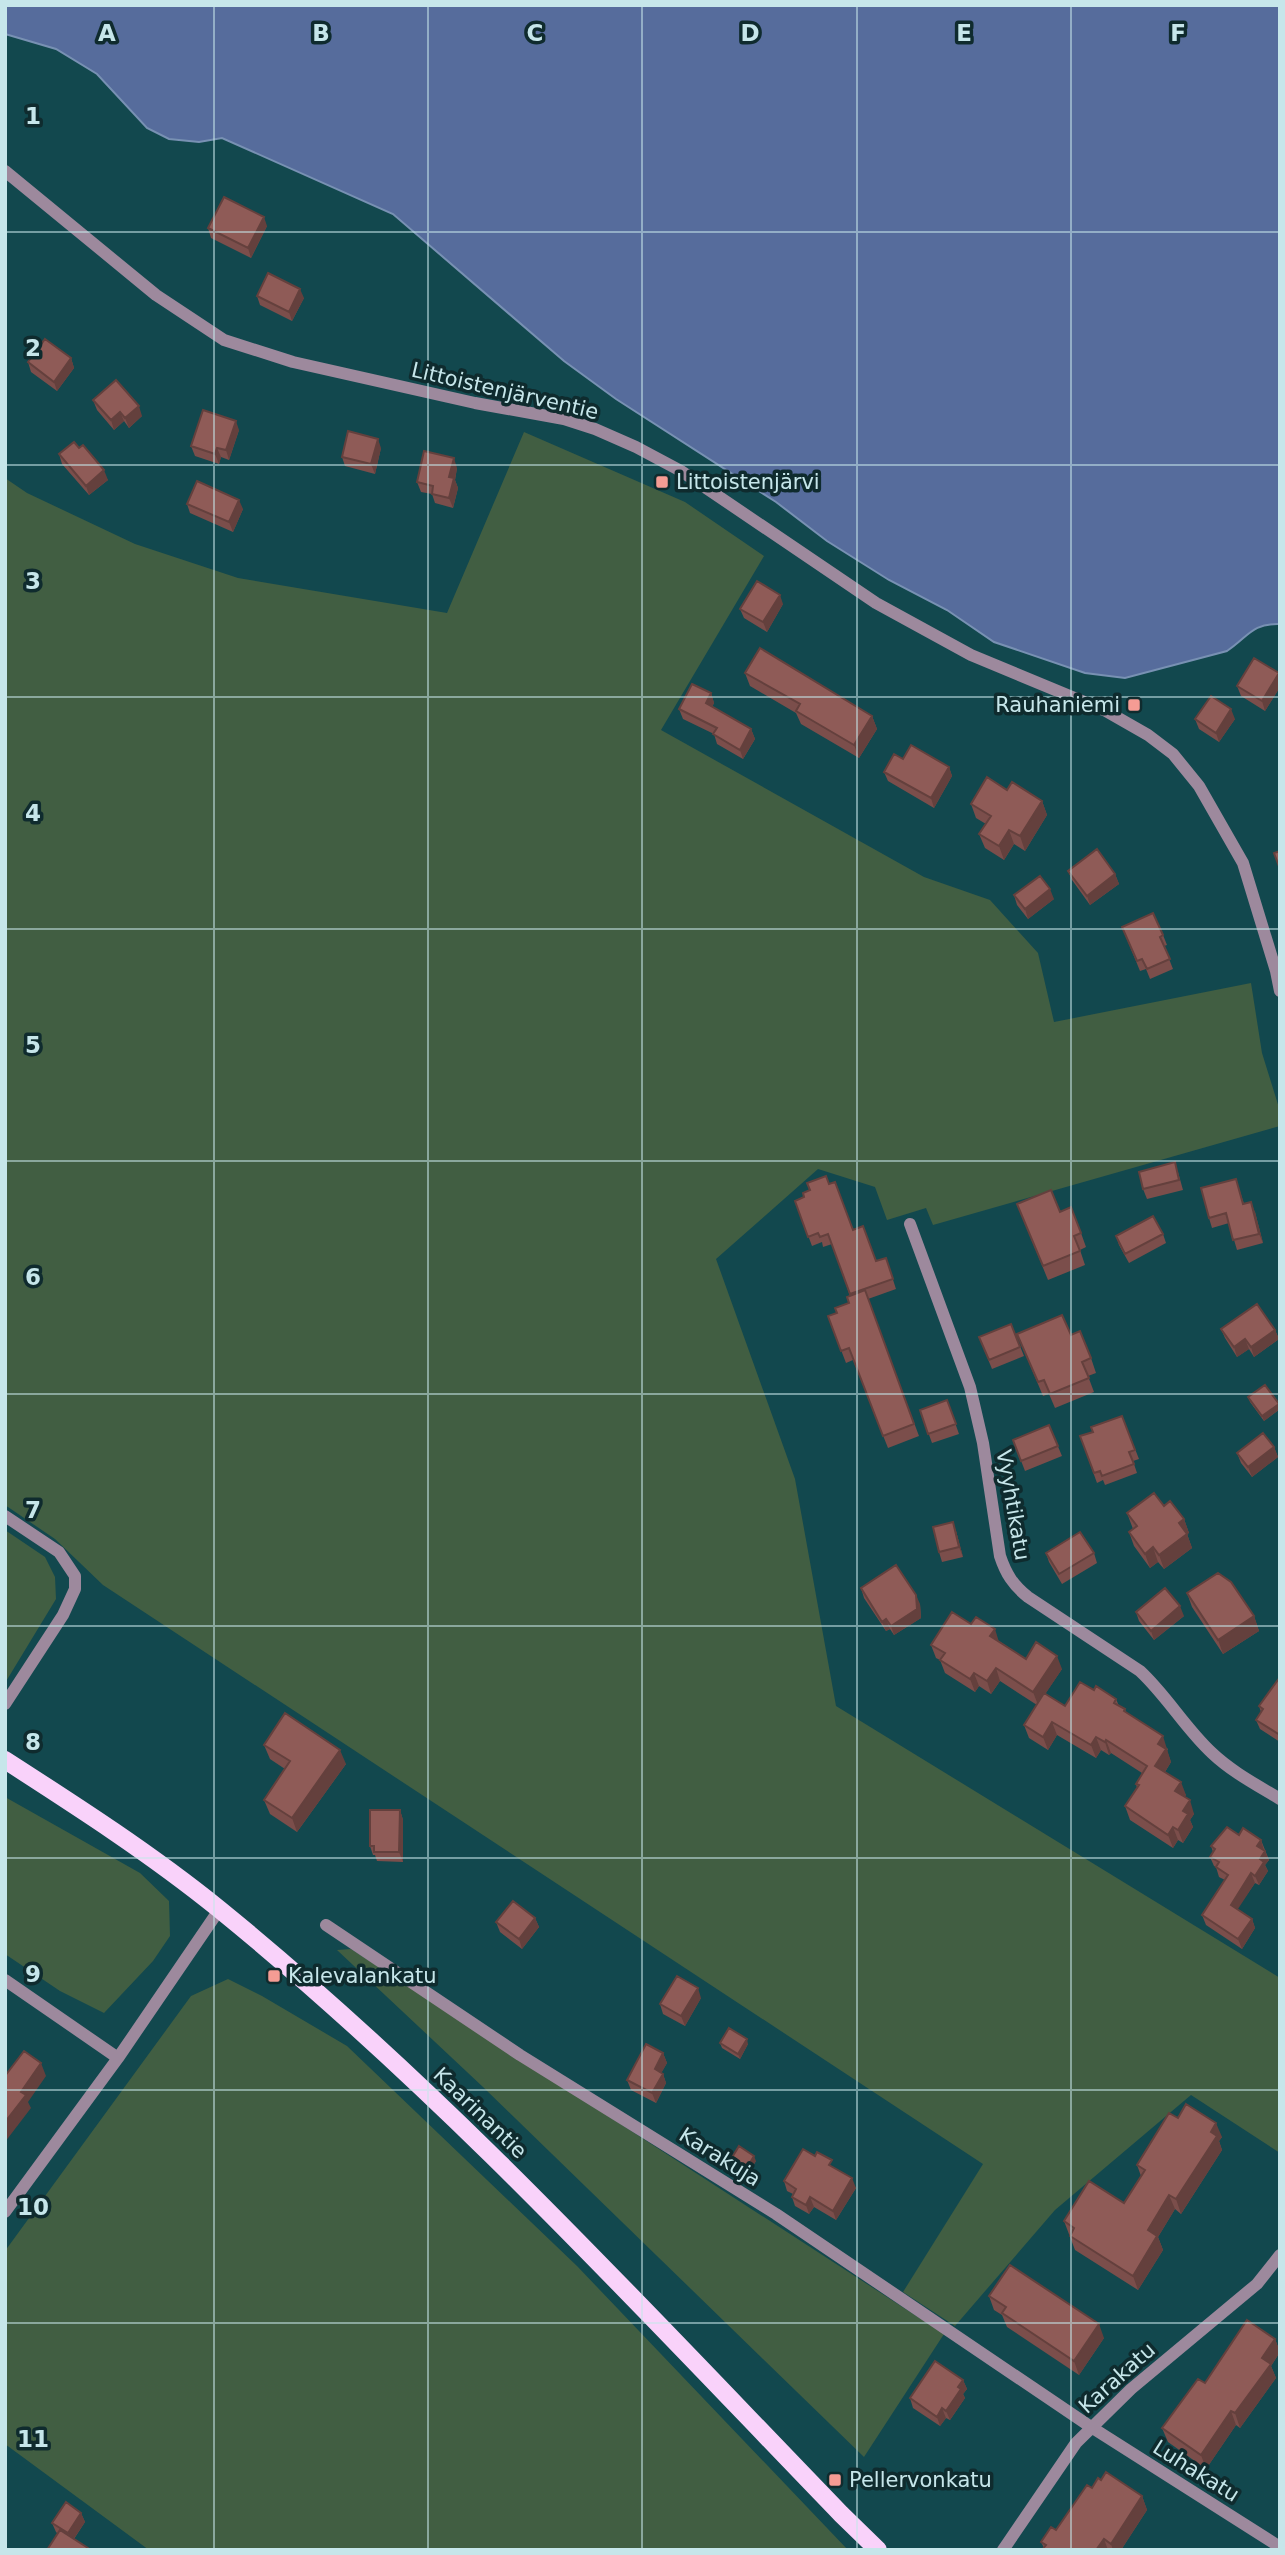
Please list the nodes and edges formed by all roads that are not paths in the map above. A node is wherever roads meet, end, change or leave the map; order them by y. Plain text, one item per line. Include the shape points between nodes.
1 (5, 171) edge
2 (1278, 970) edge
3 (1280, 991) edge
4 (910, 1224) dead end
5 (5, 1516) edge
6 (5, 1704) edge
7 (5, 1760) edge
8 (1280, 1799) edge
9 (219, 1910) junction
10 (327, 1925) dead end
11 (5, 1980) edge
12 (118, 2058) junction
13 (5, 2212) edge
14 (1280, 2255) edge
15 (1091, 2427) junction
16 (1280, 2547) edge
17 (878, 2550) edge
18 (1003, 2550) edge

1 - 2 street, Littoistenjärventie via 156,295 224,340 293,362 595,429 681,471 876,603 971,655 1106,711 1147,735 1173,754 1199,786 1232,842
2 - 3 street, Littoistenjärventie
4 - 8 street, Vyyhtikatu via 970,1387 1005,1573 1028,1597 1140,1671 1210,1752
5 - 6 street via 59,1552 75,1576 75,1590
7 - 9 main road, Kaarinantie via 91,1815
9 - 12 street
9 - 17 main road, Kaarinantie via 346,2017 510,2173
10 - 15 street, Karakuja via 520,2055 775,2214
11 - 12 street
12 - 13 street
14 - 15 street, Karakatu via 1251,2289
15 - 16 street, Luhakatu
15 - 18 street, Karakatu via 1063,2459

